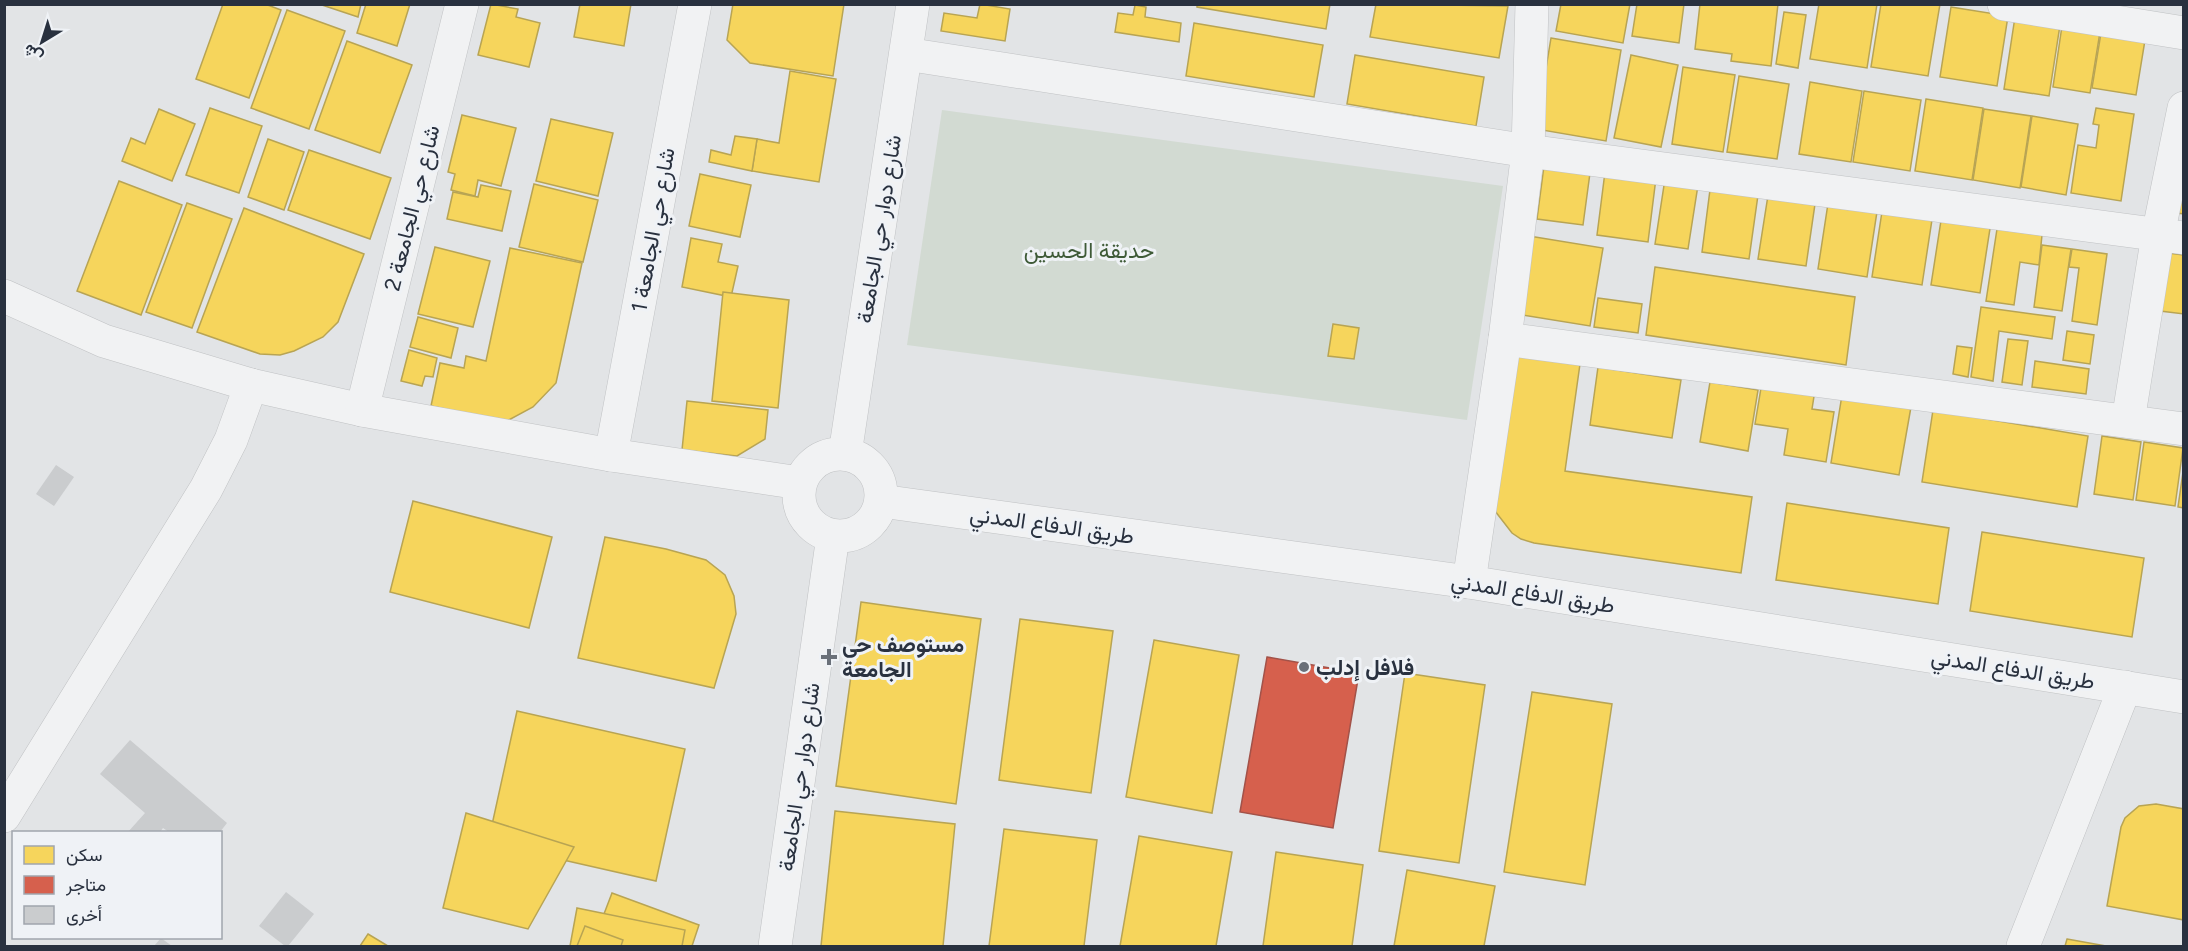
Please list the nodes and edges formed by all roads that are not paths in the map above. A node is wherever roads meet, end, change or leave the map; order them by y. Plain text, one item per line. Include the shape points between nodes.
1 (462, 4) edge
2 (695, 4) edge
3 (913, 4) edge
4 (1532, 4) edge
5 (2004, 4) edge
6 (2184, 33) edge
7 (906, 54) junction
8 (2184, 108) edge
9 (1528, 151) junction
10 (2171, 236) edge
11 (4, 296) edge
12 (1505, 339) junction
13 (251, 385) junction
14 (362, 411) junction
15 (2128, 421) junction
16 (2184, 429) edge
17 (845, 454) junction
18 (612, 455) junction
19 (800, 483) junction
20 (881, 501) junction
21 (833, 536) junction
22 (1469, 582) junction
23 (2125, 687) junction
24 (2184, 697) edge
25 (4, 816) edge
26 (775, 946) edge
27 (2023, 946) edge

1 - 14 street, شارع حي الجامعة 2
2 - 18 street, شارع حي الجامعة 1
3 - 7 street, شارع دوار حي الجامعة
4 - 9 street
5 - 6 street
7 - 9 street
7 - 17 street, شارع دوار حي الجامعة
8 - 10 street
9 - 10 street
9 - 12 street
10 - 15 street
11 - 13 street via 104,341
12 - 15 street
12 - 22 street
13 - 14 street
13 - 25 street via 211,481
14 - 18 street
15 - 16 street
17 - 19 street via 826,456 809,466
17 - 20 street via 861,459 874,471 881,487
18 - 19 street
19 - 21 street via 799,501 805,517 817,530
20 - 21 street via 876,517 865,529
20 - 22 street, طريق الدفاع المدني
21 - 26 street, شارع دوار حي الجامعة
22 - 23 street, طريق الدفاع المدني
23 - 24 street, طريق الدفاع المدني
23 - 27 street

